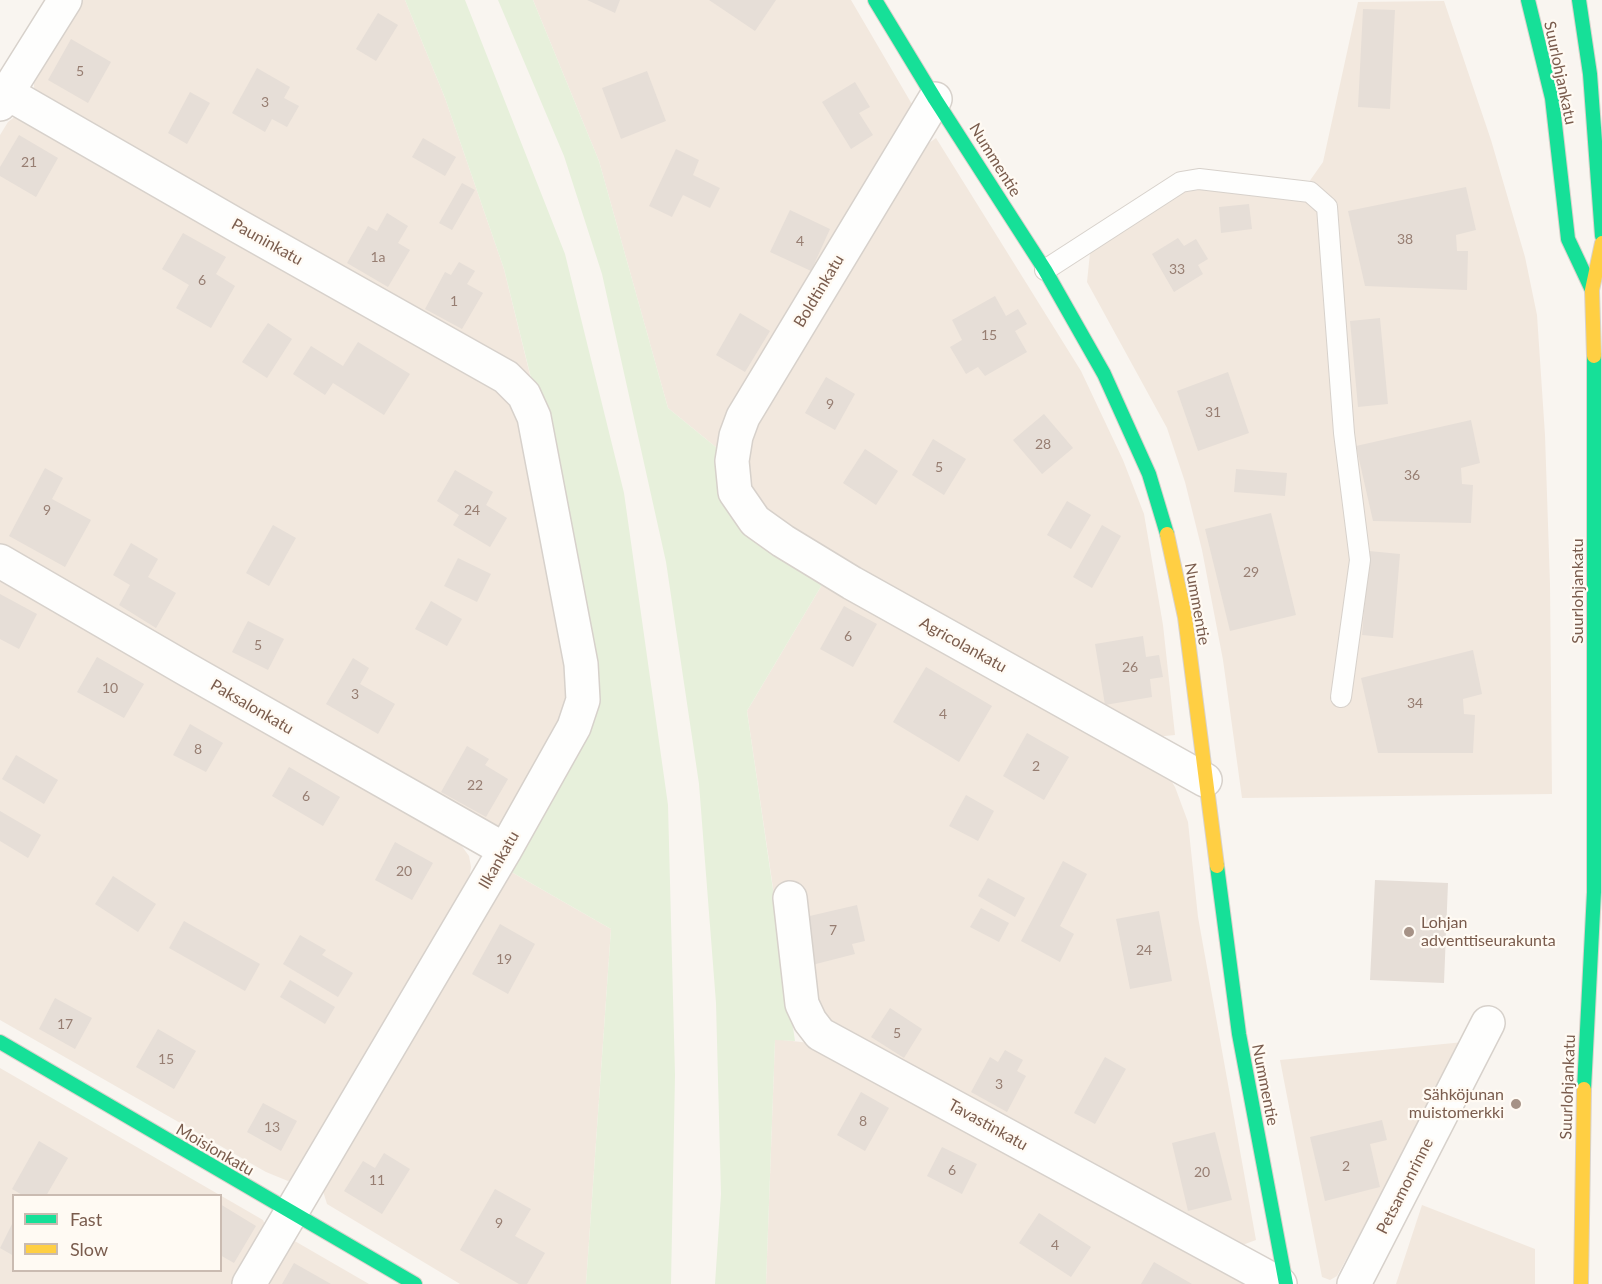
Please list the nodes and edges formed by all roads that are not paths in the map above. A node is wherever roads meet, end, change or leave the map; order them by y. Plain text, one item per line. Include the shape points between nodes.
1 (65, 0) edge
2 (875, 0) edge
3 (1528, 0) edge
4 (1580, 0) edge
5 (3, 98) edge
6 (935, 99) junction
7 (1602, 236) edge
8 (1602, 243) edge
9 (1045, 270) junction
10 (1592, 290) junction
11 (524, 395) joint
12 (1598, 406) edge
13 (735, 492) joint
14 (0, 561) edge
15 (1341, 697) dead end
16 (1205, 780) junction
17 (505, 850) junction
18 (1594, 892) junction
19 (790, 898) dead end
20 (1602, 969) edge
21 (1488, 1023) dead end
22 (0, 1042) edge
23 (292, 1212) junction
24 (249, 1284) edge
25 (415, 1284) edge
26 (1280, 1284) edge
27 (1286, 1284) edge
28 (1354, 1284) edge
29 (1581, 1284) edge

1 - 5 street
2 - 6 street, Nummentie
3 - 10 street, Suurlohjankatu via 1552,98 1568,239
4 - 7 street, Suurlohjankatu via 1590,74
5 - 11 street, Pauninkatu via 506,377
6 - 9 street, Nummentie
6 - 13 street, Boldtinkatu via 743,417 732,461
8 - 10 street, Suurlohjankatu
9 - 15 lane via 1181,182 1199,179 1310,192 1327,207 1344,433 1360,560
9 - 16 street, Nummentie via 1104,374 1149,474 1168,536 1185,617
10 - 12 street, Suurlohjankatu
11 - 17 street, Ilkankatu via 534,417 579,652 583,700 574,727
12 - 18 street, Suurlohjankatu
13 - 16 street, Agricolankatu via 755,521 783,541
14 - 17 street, Paksalonkatu
16 - 27 street, Nummentie via 1239,1034
17 - 23 street, Ilkankatu
18 - 20 street, Suurlohjankatu
18 - 29 street, Suurlohjankatu via 1584,1071
19 - 26 street, Tavastinkatu via 802,1005 820,1034
21 - 28 street, Petsamonrinne
22 - 23 street, Moisionkatu
23 - 24 street, Ilkankatu
23 - 25 street, Moisionkatu

